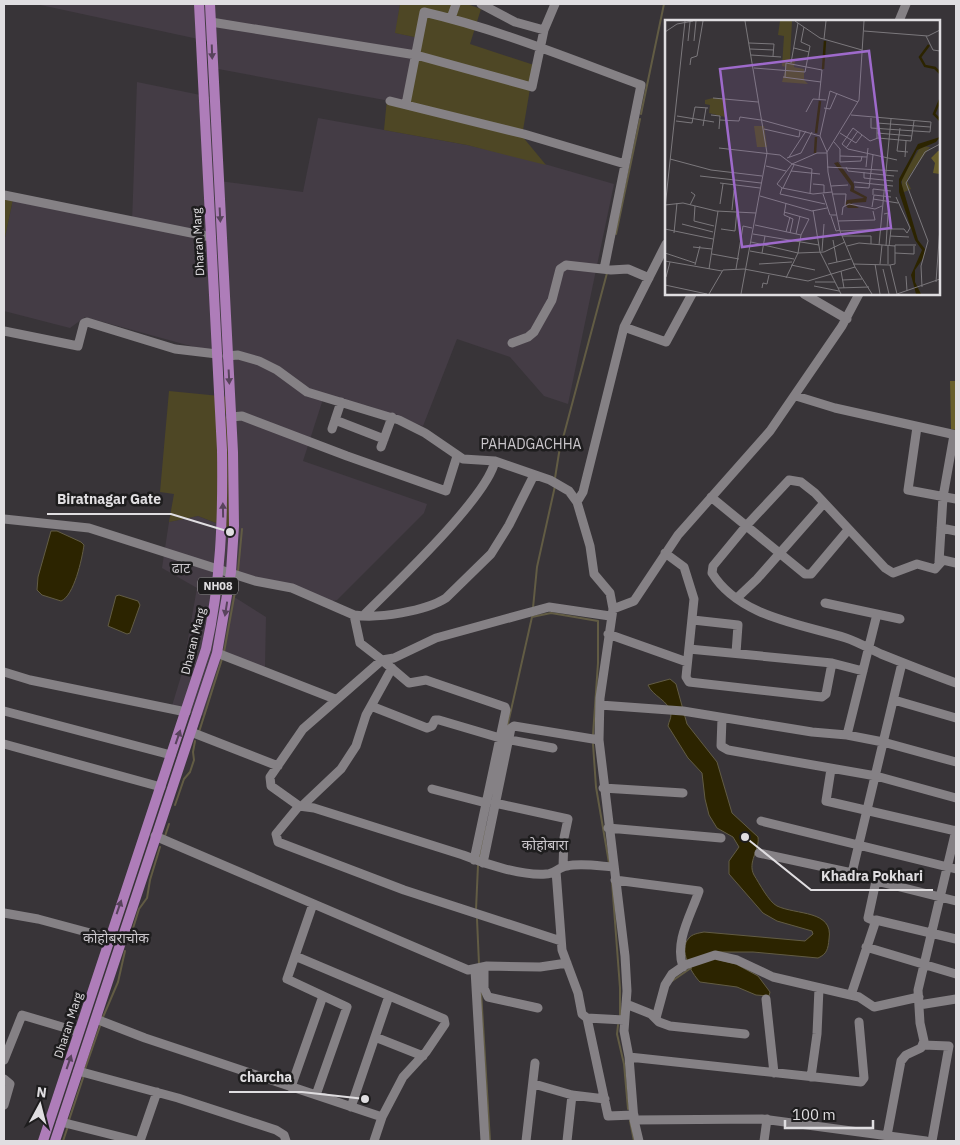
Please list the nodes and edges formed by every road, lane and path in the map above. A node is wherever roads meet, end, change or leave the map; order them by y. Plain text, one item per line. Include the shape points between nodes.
1 (199, 4) edge
2 (210, 4) edge
3 (456, 4) edge
4 (481, 4) edge
5 (555, 4) edge
6 (906, 4) edge
7 (451, 18) junction
8 (899, 20) edge
9 (211, 22) junction
10 (544, 30) junction
11 (540, 48) junction
12 (416, 56) junction
13 (390, 101) dead end
14 (406, 104) junction
15 (625, 164) junction
16 (4, 195) edge
17 (211, 237) junction
18 (665, 246) edge
19 (607, 270) junction
20 (648, 278) junction
21 (691, 295) edge
22 (806, 295) edge
23 (859, 295) edge
24 (847, 319) junction
25 (624, 326) junction
26 (4, 331) edge
27 (512, 343) dead end
28 (217, 354) junction
29 (228, 356) junction
30 (796, 396) junction
31 (341, 402) junction
32 (231, 417) junction
33 (392, 417) junction
34 (917, 426) junction
35 (955, 435) edge
36 (457, 456) junction
37 (495, 461) junction
38 (952, 466) edge
39 (534, 475) junction
40 (711, 497) junction
41 (943, 497) junction
42 (956, 499) edge
43 (577, 502) junction
44 (824, 503) junction
45 (4, 520) edge
46 (746, 526) junction
47 (941, 528) junction
48 (848, 530) junction
49 (956, 531) edge
50 (665, 552) junction
51 (779, 553) junction
52 (940, 562) junction
53 (956, 563) edge
54 (220, 569) junction
55 (231, 572) junction
56 (736, 598) junction
57 (825, 603) dead end
58 (611, 613) junction
59 (877, 614) junction
60 (359, 615) junction
61 (693, 620) junction
62 (900, 620) dead end
63 (608, 634) junction
64 (689, 648) junction
65 (870, 649) junction
66 (217, 653) junction
67 (736, 653) junction
68 (382, 660) junction
69 (687, 662) junction
70 (832, 663) junction
71 (902, 663) junction
72 (392, 668) junction
73 (863, 671) junction
74 (4, 672) edge
75 (956, 683) edge
76 (335, 699) junction
77 (894, 700) junction
78 (600, 704) junction
79 (371, 706) junction
80 (4, 711) edge
81 (186, 712) junction
82 (722, 718) junction
83 (956, 718) edge
84 (191, 732) junction
85 (847, 735) junction
86 (504, 739) junction
87 (599, 740) junction
88 (883, 742) junction
89 (4, 744) edge
90 (553, 748) dead end
91 (171, 755) junction
92 (956, 762) edge
93 (278, 766) junction
94 (831, 769) junction
95 (876, 776) junction
96 (161, 787) junction
97 (603, 788) junction
98 (432, 789) dead end
99 (683, 794) dead end
100 (956, 798) edge
101 (491, 803) junction
102 (301, 806) junction
103 (867, 810) junction
104 (762, 821) dead end
105 (608, 828) junction
106 (956, 831) edge
107 (156, 836) junction
108 (721, 838) dead end
109 (859, 844) junction
110 (759, 853) dead end
111 (479, 861) junction
112 (614, 867) junction
113 (952, 868) edge
114 (559, 869) junction
115 (615, 880) junction
116 (940, 898) junction
117 (956, 901) edge
118 (313, 904) junction
119 (4, 913) edge
120 (875, 921) junction
121 (932, 933) junction
122 (109, 938) junction
123 (956, 939) edge
124 (120, 941) junction
125 (560, 941) junction
126 (866, 947) junction
127 (295, 956) junction
128 (567, 963) junction
129 (924, 964) junction
130 (684, 966) junction
131 (479, 969) junction
132 (956, 974) edge
133 (819, 988) junction
134 (851, 995) junction
135 (324, 996) junction
136 (390, 996) junction
137 (766, 999) dead end
138 (956, 999) edge
139 (919, 1001) junction
140 (626, 1004) junction
141 (538, 1008) dead end
142 (587, 1018) junction
143 (656, 1018) junction
144 (96, 1019) junction
145 (624, 1020) junction
146 (859, 1022) dead end
147 (79, 1032) junction
148 (745, 1034) dead end
149 (375, 1037) junction
150 (923, 1045) junction
151 (423, 1056) junction
152 (629, 1057) junction
153 (4, 1060) edge
154 (535, 1064) dead end
155 (78, 1070) junction
156 (774, 1073) junction
157 (811, 1077) junction
158 (4, 1080) edge
159 (534, 1084) junction
160 (291, 1086) junction
161 (156, 1092) junction
162 (316, 1095) junction
163 (572, 1095) junction
164 (605, 1099) junction
165 (4, 1105) edge
166 (351, 1107) junction
167 (382, 1117) junction
168 (634, 1117) junction
169 (767, 1119) junction
170 (61, 1122) junction
171 (887, 1138) edge
172 (43, 1141) edge
173 (55, 1141) edge
174 (138, 1141) edge
175 (286, 1141) edge
176 (374, 1141) edge
177 (485, 1141) edge
178 (526, 1141) edge
179 (567, 1141) edge
180 (639, 1141) edge
181 (764, 1141) edge
182 (926, 1141) edge
183 (932, 1141) edge

1 - 17 main road, Dharan Marg / NH08
2 - 9 main road, Dharan Marg / NH08
3 - 7 street
4 - 10 street via 515,22
5 - 10 street
6 - 8 street
7 - 11 street
7 - 12 street via 424,12
9 - 12 street
9 -> 29 main road, Dharan Marg / NH08
10 - 11 street
11 - 12 street via 532,87
11 - 15 street via 641,85
12 - 14 street
13 - 14 street
14 - 15 street
15 - 19 street
16 - 17 street
17 - 28 main road, Dharan Marg / NH08
18 - 20 street
19 - 20 street via 628,269
19 - 27 street via 563,267 557,277 552,300 534,332 518,343
20 - 25 street
21 - 25 street via 666,342
22 - 24 street
23 - 24 street
24 - 30 street
25 - 43 street via 583,492
26 - 28 street via 78,346 87,322 176,349
54 -> 28 main road, Dharan Marg / NH08 via 222,450
29 - 31 street via 259,361 307,392
29 -> 32 main road, Dharan Marg / NH08
30 - 34 street
30 - 40 street
31 - 33 street
31 - 33 street via 333,425 383,443
32 - 36 street via 242,416 446,491
32 - 55 main road, Dharan Marg / NH08 via 234,526
33 - 36 street via 425,433
34 - 35 street
34 - 41 street via 908,490
35 - 38 street
36 - 37 street
37 - 39 street
37 - 60 street via 486,482 462,514
38 - 41 street
39 - 43 street via 561,485
39 - 60 street via 491,554 446,598 438,603 392,614
40 - 46 street
40 - 50 street
41 - 42 street
41 - 47 street
43 - 58 street via 590,546 594,574 610,593
44 - 46 street via 801,482 789,480
44 - 48 street
44 - 51 street
45 - 54 street via 89,528
46 - 51 street
46 - 56 street via 712,570
47 - 49 street
47 - 52 street
48 - 51 street via 811,574 805,574
48 - 52 street via 893,573 917,564 935,569
50 - 58 street via 634,600
50 - 61 street via 686,572 694,599
51 - 56 street
52 - 53 street
54 - 55 street
54 - 81 main road, Dharan Marg / NH08 via 206,649
55 - 60 street via 309,594
55 -> 66 main road, Dharan Marg / NH08
56 - 65 street via 768,614 848,638
57 - 59 street
58 - 63 street
58 - 68 street via 544,608 436,638 394,658
59 - 62 street
59 - 65 street
60 - 68 street via 360,644
61 - 64 street
61 - 67 street via 738,625
63 - 69 street
63 - 78 street
64 - 67 street
64 - 69 street
65 - 71 street
65 - 73 street
66 - 76 street
66 - 84 main road, Dharan Marg / NH08
67 - 70 street
68 - 72 street
68 - 76 street
69 - 70 street via 686,679 691,683 822,697 826,694
70 - 73 street
71 - 75 street
71 - 77 street
72 - 79 street
72 - 86 street via 412,684 426,680 505,707
73 - 85 street
74 - 81 street
76 - 93 street via 303,729
77 - 83 street
77 - 88 street
78 - 82 street via 683,711
78 - 87 street
79 - 86 street via 427,728 439,720
79 - 102 street via 356,746 341,769
80 - 91 street
91 -> 81 main road, Dharan Marg / NH08
82 - 85 street
82 - 94 street via 723,748
84 - 93 street
84 - 107 main road, Dharan Marg / NH08
85 - 88 street
86 - 87 street via 514,726
86 - 90 street
86 - 101 street
87 - 97 street
88 - 92 street
88 - 95 street
89 - 96 street
91 - 96 main road, Dharan Marg / NH08
93 - 102 street via 270,777 271,786
94 - 95 street
94 - 103 street via 826,801
95 - 100 street
95 - 103 street
122 -> 96 main road, Dharan Marg / NH08
97 - 99 street
97 - 105 street
98 - 101 street
101 - 111 street
101 - 114 street via 568,819
102 - 111 street
102 - 125 street via 276,834 278,842 404,890
103 - 106 street
103 - 109 street
104 - 109 street
105 - 108 street
105 - 112 street
106 - 113 street
107 - 118 street
107 - 124 main road, Dharan Marg / NH08
109 - 110 street via 852,873
109 - 113 street
111 - 114 street via 538,874
112 - 114 street
112 - 115 street
113 - 116 street
114 - 125 street
115 - 130 street via 699,891 680,941 679,958
115 - 140 street via 625,956
116 - 117 street
116 - 120 street via 876,881 868,918
116 - 121 street
118 - 127 street
118 - 131 street via 468,970
119 - 122 street
120 - 121 street
120 - 126 street
121 - 123 street
121 - 129 street
122 - 124 street
122 - 147 main road, Dharan Marg / NH08
124 - 144 main road, Dharan Marg / NH08
125 - 128 street
126 - 129 street
126 - 134 street
127 - 135 street via 288,980
127 - 136 street
128 - 131 street
128 - 142 street via 582,1014
129 - 132 street
129 - 139 street
130 - 133 street via 711,956 721,956 754,966 773,977
130 - 143 street via 672,974 665,985
131 - 141 street via 488,997
131 - 177 street
133 - 134 street
133 - 157 street
134 - 139 street via 874,1006
135 - 160 street
135 - 162 street via 347,1007
136 - 149 street
136 - 151 street via 444,1019 445,1024
137 - 156 street
138 - 139 street
139 - 150 street
140 - 143 street
140 - 145 street
142 - 145 street
142 - 164 street
143 - 148 street via 670,1026
144 - 155 main road, Dharan Marg / NH08
144 - 160 street
145 - 152 street
146 - 157 street via 863,1080
147 - 153 street via 22,1015
172 -> 147 main road, Dharan Marg / NH08
149 - 151 street
149 - 166 street
150 - 171 street via 901,1062
150 - 183 street via 949,1046
151 - 167 street via 403,1077
152 - 156 street
152 - 168 street
154 - 159 street
155 - 161 street
155 - 170 main road, Dharan Marg / NH08
156 - 157 street
158 - 165 street via 10,1084
159 - 163 street
159 - 178 street
160 - 162 street
161 - 174 street
161 - 175 street via 276,1130 284,1135
162 - 166 street
163 - 164 street
163 - 179 street
164 - 168 street via 608,1116
166 - 167 street
167 - 176 street
168 - 169 street
168 - 180 street
169 - 171 street
169 - 181 street
170 - 173 main road, Dharan Marg / NH08
170 - 174 street
171 - 182 street

